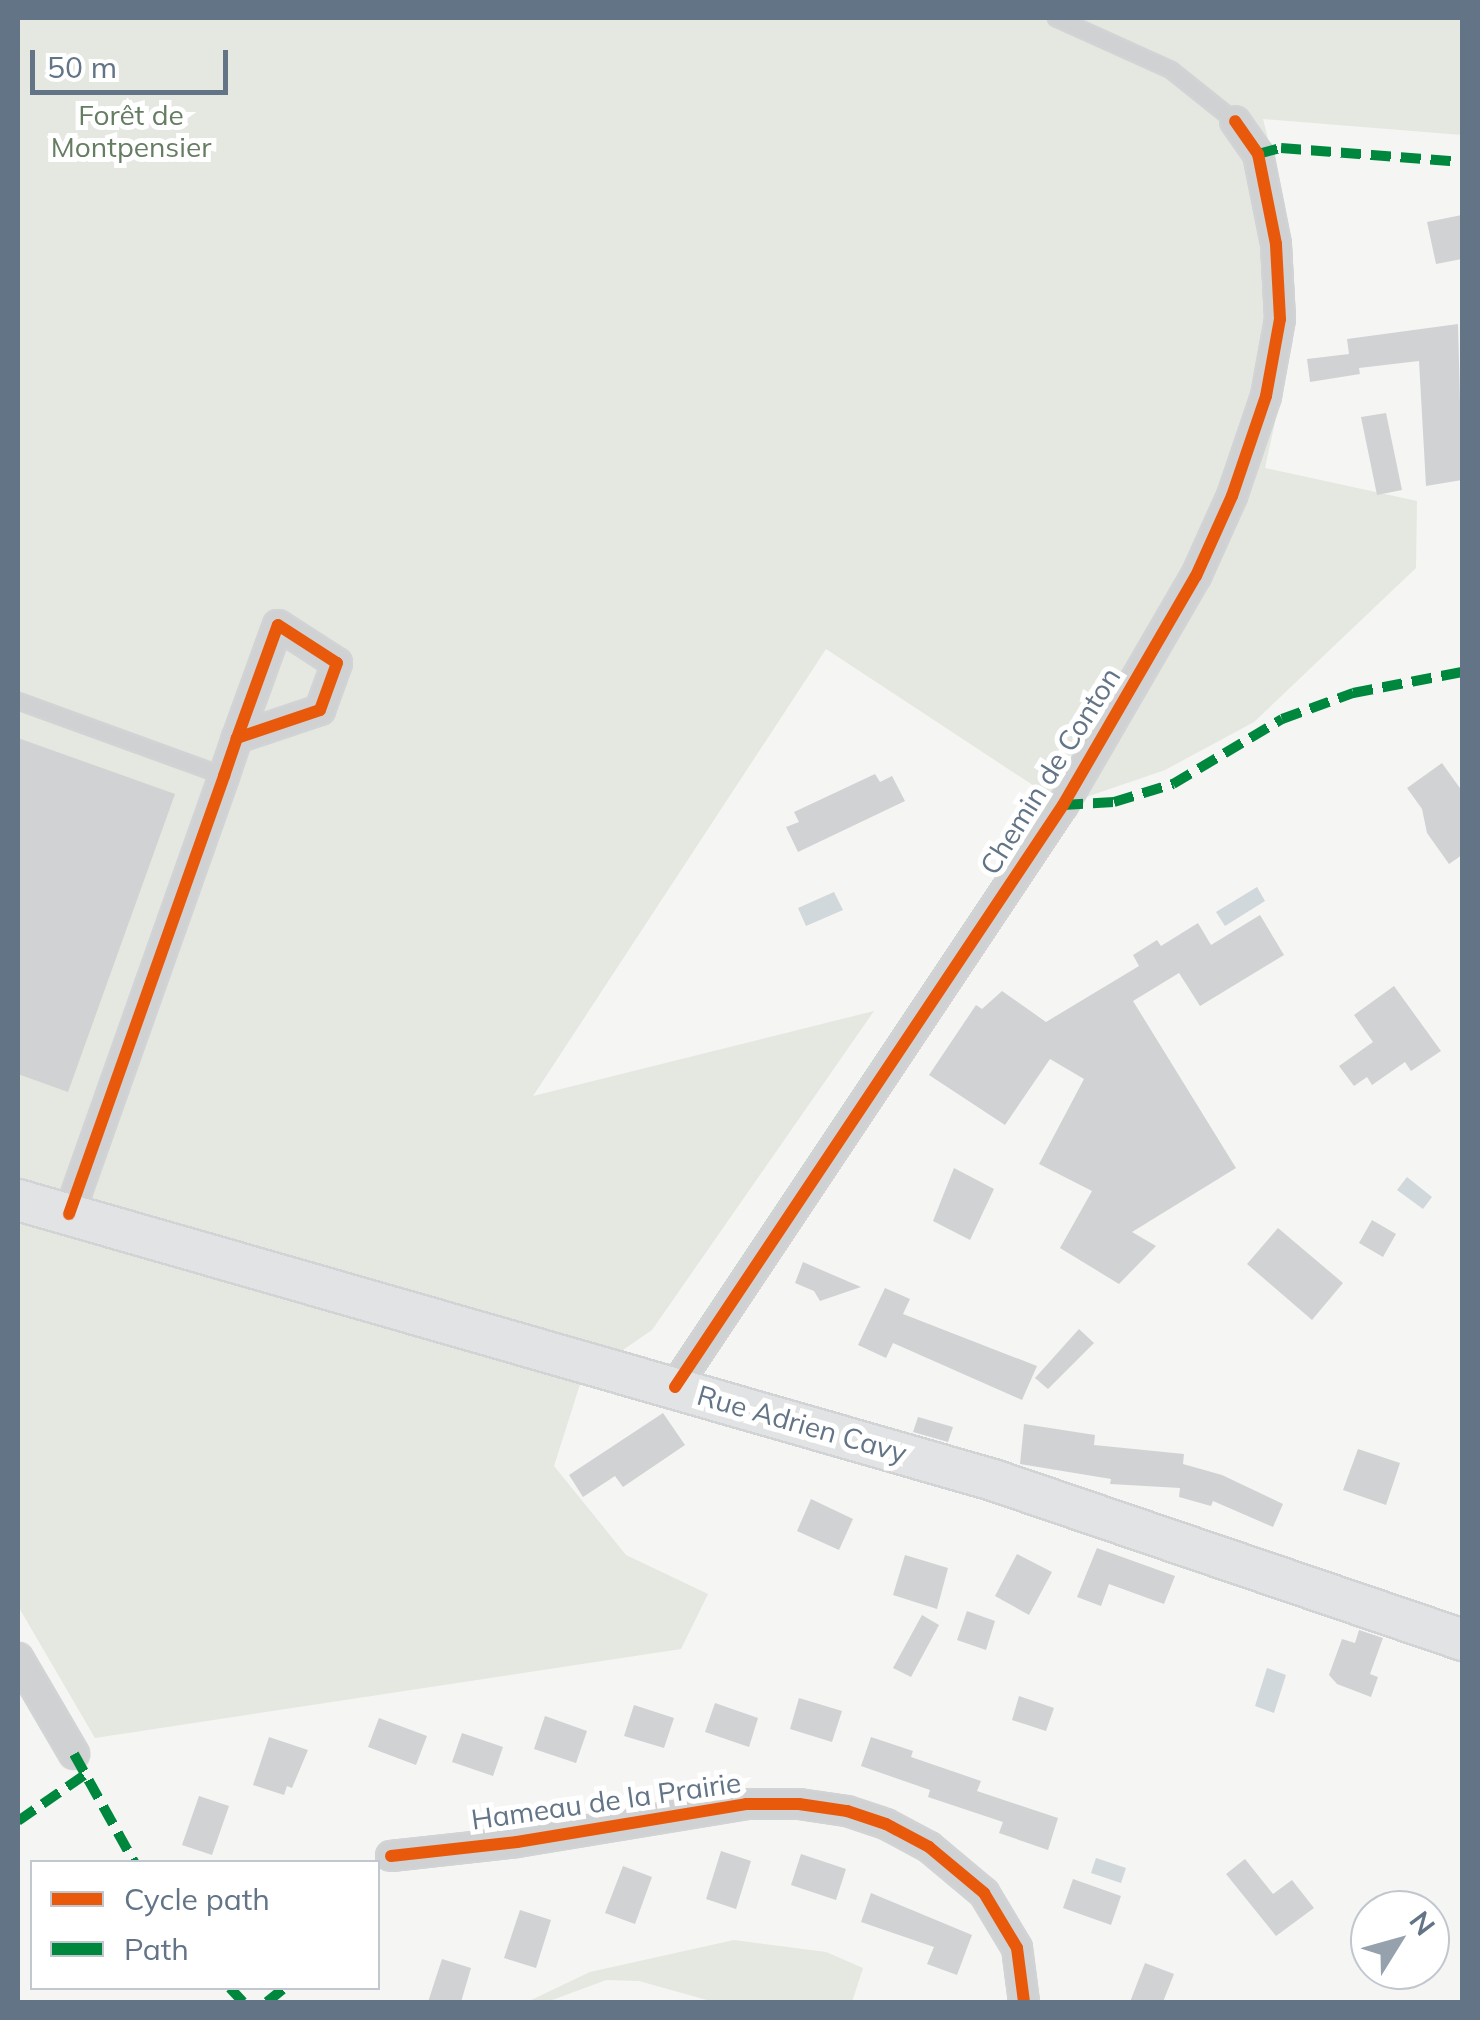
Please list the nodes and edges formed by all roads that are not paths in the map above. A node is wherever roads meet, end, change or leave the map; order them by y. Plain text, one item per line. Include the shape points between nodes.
1 (1056, 18) edge
2 (1234, 121) joint
3 (18, 701) edge
4 (237, 738) dead end
5 (224, 776) junction
6 (18, 1200) edge
7 (69, 1214) junction
8 (676, 1387) junction
9 (1462, 1640) edge
10 (18, 1658) edge
11 (74, 1754) dead end
12 (391, 1856) dead end
13 (1024, 2002) edge

1 - 2 lane, Chemin de Conton via 1172,70
2 - 8 street, Chemin de Conton via 1258,154 1276,244 1280,319 1266,396 1232,496 1196,576 1063,805
3 - 5 lane
4 - 5 street
5 - 7 street
6 - 7 main road, Rue Adrien Cavy
7 - 8 main road, Rue Adrien Cavy
8 - 9 main road, Rue Adrien Cavy via 993,1480
10 - 11 street
12 - 13 street, Hameau de la Prairie via 746,1804 848,1812 928,1847 984,1893 1017,1948

